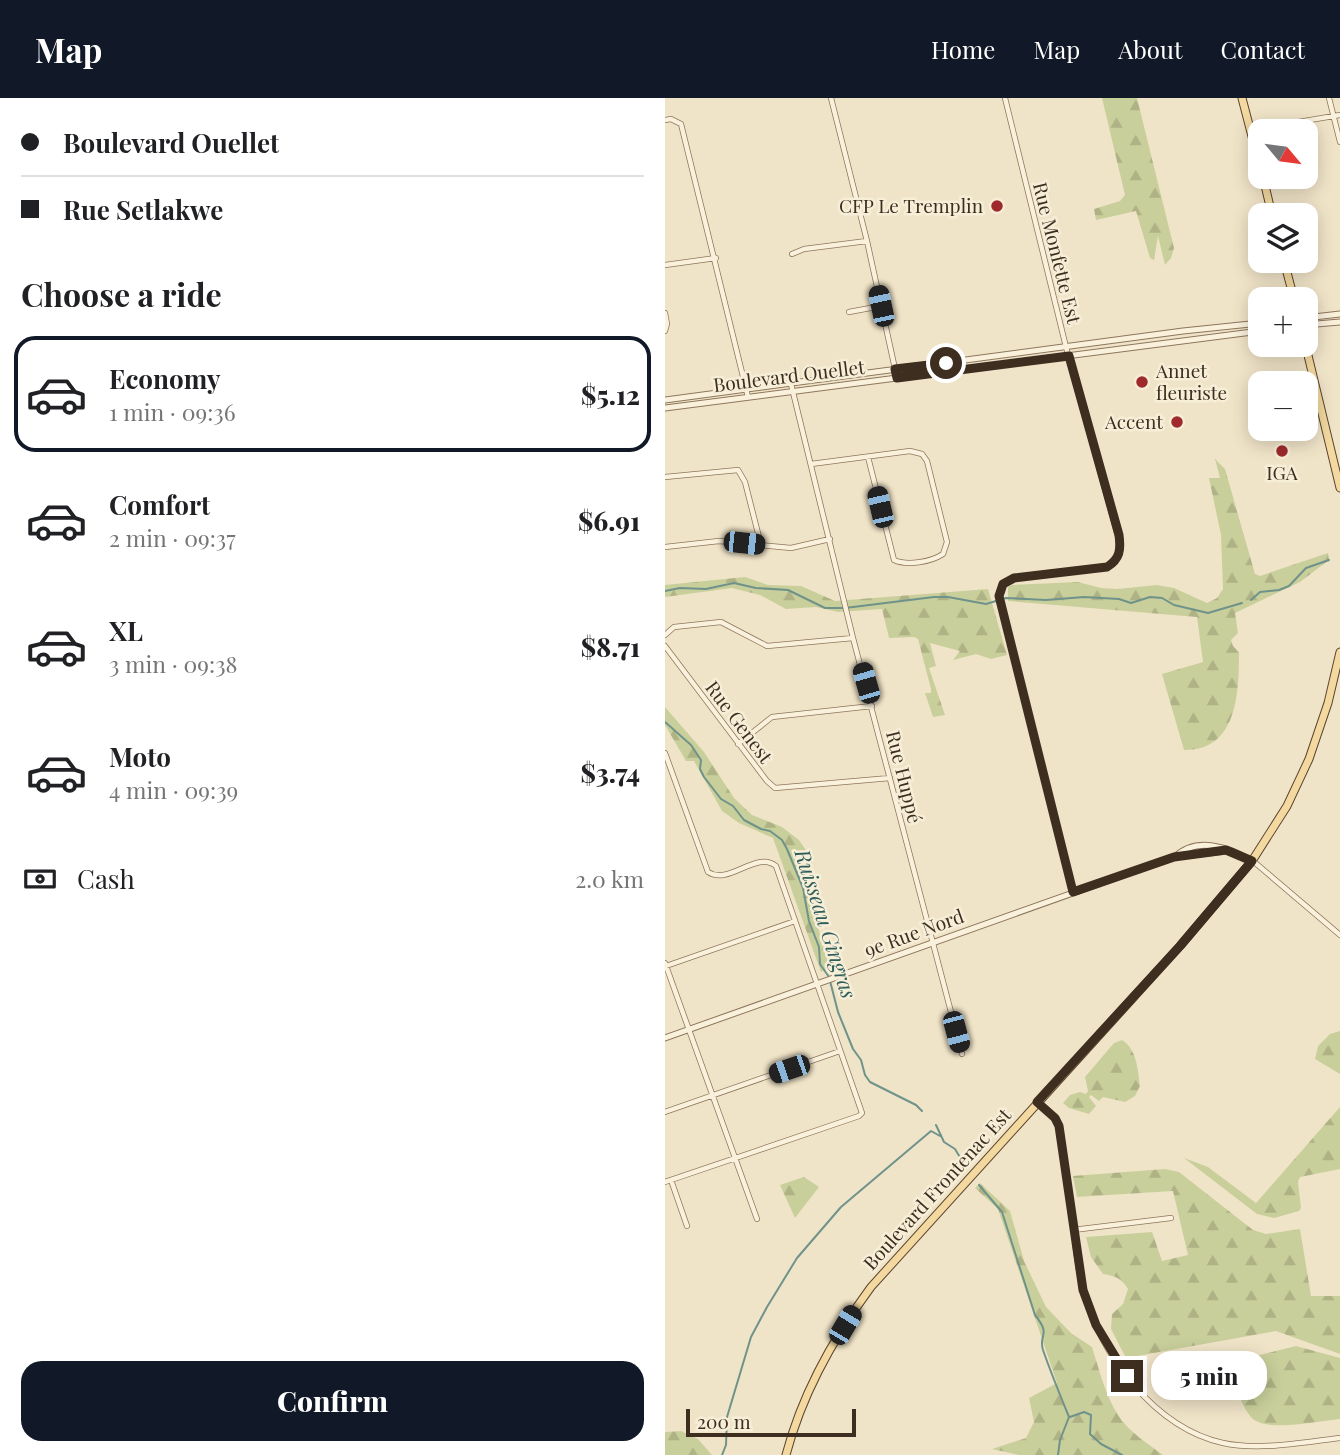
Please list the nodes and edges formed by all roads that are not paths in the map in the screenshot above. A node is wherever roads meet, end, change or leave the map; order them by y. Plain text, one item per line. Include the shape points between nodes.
1 (831, 98) edge
2 (1005, 98) edge
3 (1242, 98) edge
4 (1329, 98) edge
5 (1337, 116) edge
6 (1318, 119) edge
7 (665, 120) edge
8 (1248, 122) edge
9 (1340, 142) edge
10 (867, 241) junction
11 (792, 254) dead end
12 (716, 258) junction
13 (665, 265) edge
14 (881, 306) junction
15 (665, 313) edge
16 (849, 313) dead end
17 (1340, 314) edge
18 (1318, 317) edge
19 (1340, 322) edge
20 (1318, 324) edge
21 (1248, 325) edge
22 (665, 331) edge
23 (1248, 332) edge
24 (1066, 347) junction
25 (1069, 356) junction
26 (1308, 357) edge
27 (895, 369) junction
28 (897, 378) junction
29 (791, 384) junction
30 (746, 389) junction
31 (793, 391) junction
32 (748, 397) junction
33 (665, 400) edge
34 (665, 408) edge
35 (868, 457) junction
36 (811, 464) junction
37 (665, 477) edge
38 (1340, 488) edge
39 (829, 539) junction
40 (761, 545) junction
41 (665, 547) edge
42 (665, 635) edge
43 (853, 638) junction
44 (665, 646) edge
45 (1340, 652) edge
46 (872, 706) junction
47 (738, 744) junction
48 (665, 753) edge
49 (890, 778) junction
50 (1252, 861) junction
51 (1073, 892) junction
52 (796, 921) junction
53 (1340, 935) edge
54 (932, 944) junction
55 (665, 965) edge
56 (817, 985) junction
57 (688, 1030) junction
58 (665, 1038) edge
59 (840, 1051) junction
60 (962, 1054) dead end
61 (711, 1096) junction
62 (1037, 1102) junction
63 (665, 1112) edge
64 (735, 1158) junction
65 (671, 1180) junction
66 (665, 1182) edge
67 (1171, 1218) dead end
68 (757, 1219) dead end
69 (687, 1226) dead end
70 (1073, 1230) junction
71 (1340, 1438) edge
72 (786, 1455) edge

1 - 10 street
2 - 24 street, Rue Monfette Est
3 - 8 main road
4 - 5 street
5 - 6 street
5 - 9 street
7 - 12 street via 681,124
10 - 11 street
10 - 14 street
12 - 13 street
12 - 30 street
14 - 16 street
14 - 27 street
15 - 22 street
17 - 18 street
19 - 20 street
21 - 24 street, Boulevard Ouellet
23 - 25 street, Boulevard Ouellet
24 - 25 street, Rue Monfette Est
24 - 27 street, Boulevard Ouellet
25 - 28 street, Boulevard Ouellet
25 - 51 street, Rue Monfette Est via 1120,551 1107,567 1008,580 999,596
26 - 38 main road
27 - 28 street
27 - 29 street, Boulevard Ouellet
28 - 31 street, Boulevard Ouellet
29 - 30 street, Boulevard Ouellet
29 - 31 street, Rue Huppé
30 - 32 street
30 - 33 street, Boulevard Ouellet
31 - 32 street, Boulevard Ouellet
31 - 36 street, Rue Huppé
32 - 34 street, Boulevard Ouellet
35 - 35 street via 910,451 922,454 947,546 943,554 905,564 892,556
35 - 36 street
36 - 39 street, Rue Huppé
37 - 40 street via 738,470
39 - 40 street via 791,548
39 - 43 street, Rue Huppé
40 - 41 street via 719,541
42 - 43 street via 674,626 716,622 767,646
43 - 46 street, Rue Huppé
44 - 47 street, Rue Genest
45 - 50 main road, Boulevard Frontenac Est via 1309,759 1274,829
46 - 47 street via 772,717
46 - 49 street, Rue Huppé
47 - 49 street, Rue Genest via 775,788
48 - 52 street via 708,873 718,876 764,861 772,863
49 - 54 street, Rue Huppé
50 - 51 street, 9e Rue Nord via 1200,844
50 - 53 street, 9e Rue Nord
50 - 62 main road, Boulevard Frontenac Est
51 - 54 street, 9e Rue Nord
52 - 55 street
52 - 56 street
54 - 56 street, 9e Rue Nord
54 - 60 street, Rue Huppé
55 - 57 street
56 - 57 street, 9e Rue Nord
56 - 59 street
57 - 58 street, 9e Rue Nord
57 - 61 street
59 - 61 street
59 - 64 street via 862,1113
61 - 63 street
61 - 64 street
62 - 70 street via 1059,1126
62 - 72 main road, Boulevard Frontenac Est via 885,1269 852,1312 822,1365
64 - 65 street
64 - 68 street
65 - 66 street
65 - 69 street
67 - 70 street
70 - 71 street via 1083,1290 1093,1318 1120,1365 1151,1405 1197,1434 1223,1443 1244,1446

